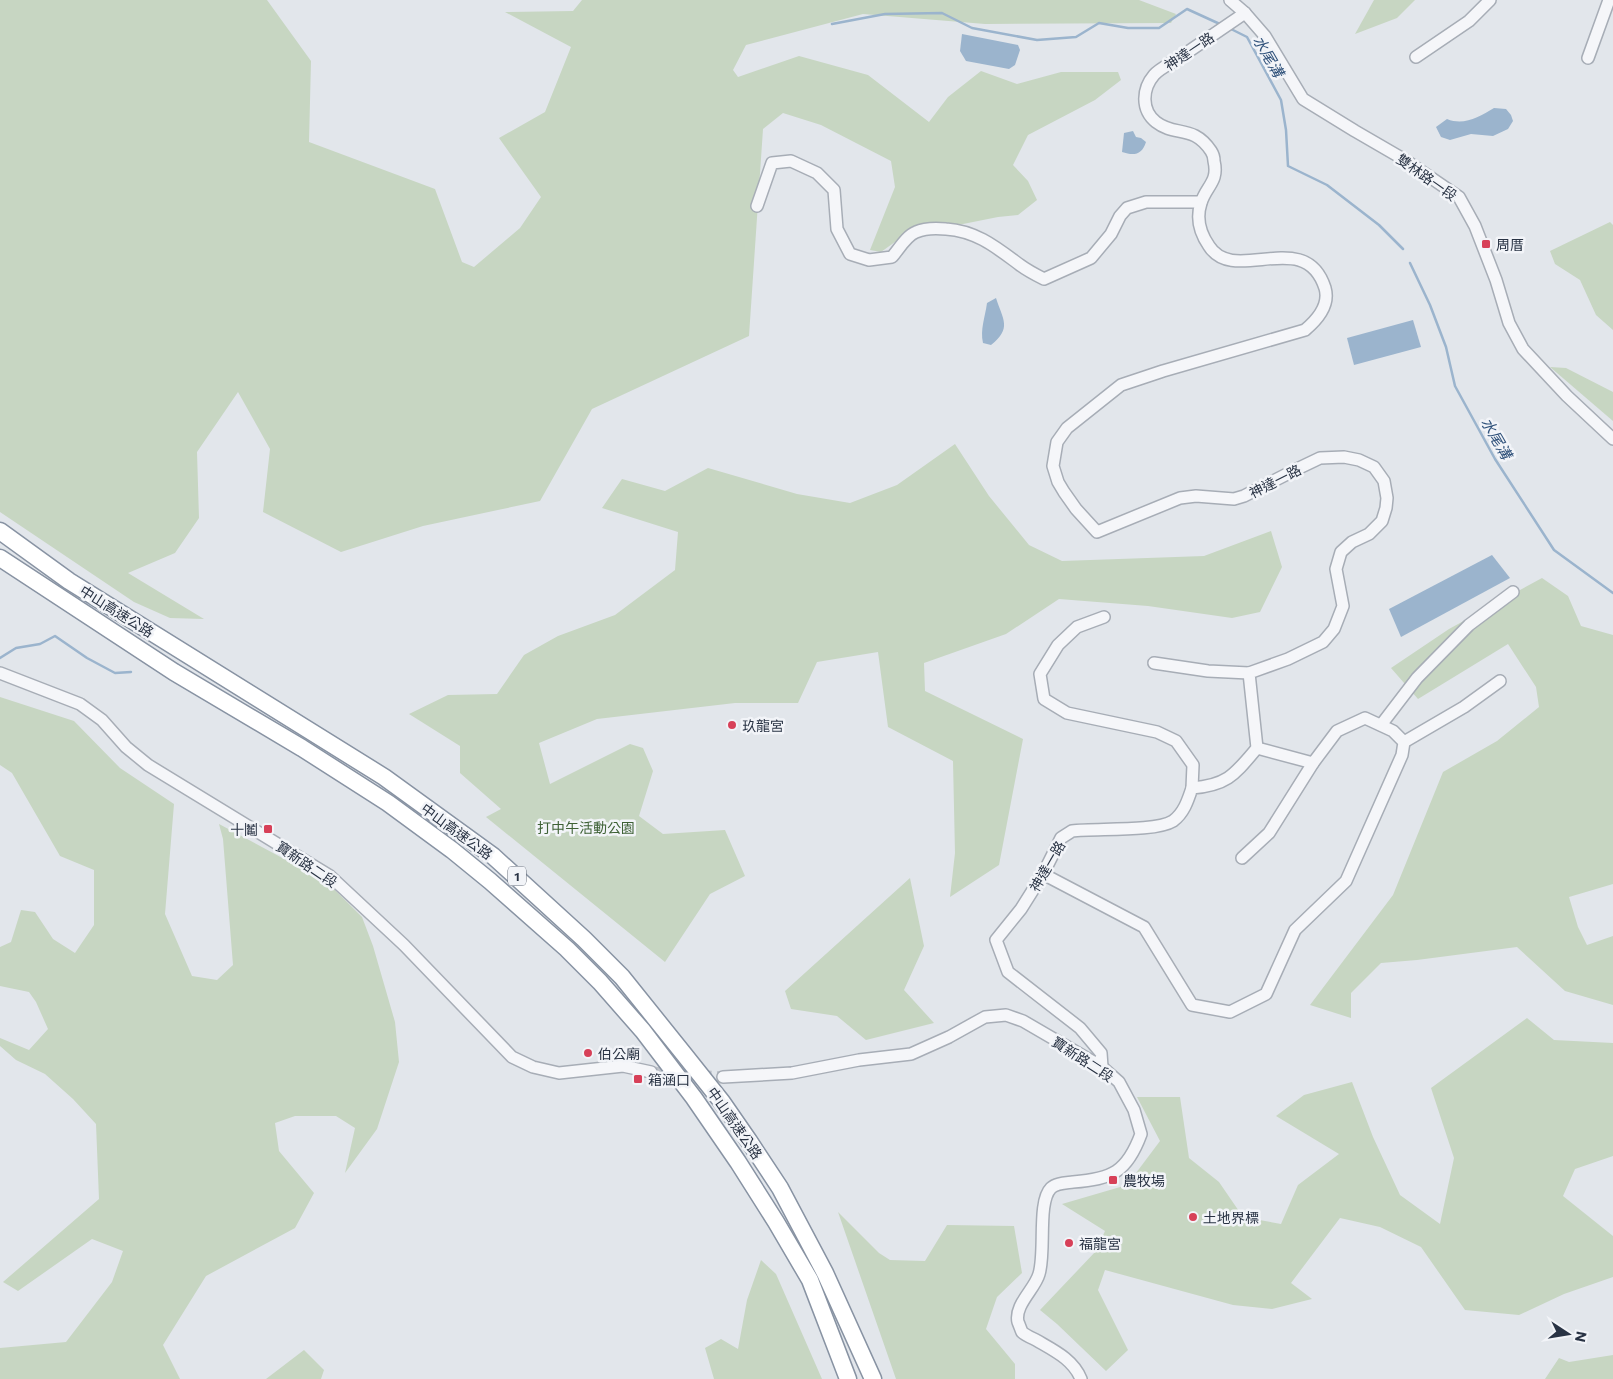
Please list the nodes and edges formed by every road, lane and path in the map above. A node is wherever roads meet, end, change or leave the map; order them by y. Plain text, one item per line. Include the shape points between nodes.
1 (1230, 0) edge
2 (1490, 0) edge
3 (1609, 0) edge
4 (1244, 13) junction
5 (1416, 56) dead end
6 (1588, 58) dead end
7 (1201, 202) junction
8 (757, 206) dead end
9 (1613, 439) edge
10 (0, 531) edge
11 (0, 558) edge
12 (1513, 592) dead end
13 (1104, 616) dead end
14 (1154, 663) dead end
15 (0, 673) edge
16 (1248, 673) junction
17 (1500, 681) dead end
18 (1381, 725) junction
19 (1404, 742) junction
20 (1256, 748) junction
21 (1312, 763) junction
22 (1192, 788) junction
23 (1242, 858) dead end
24 (1043, 874) junction
25 (1102, 1067) junction
26 (651, 1072) tunnel mouth
27 (723, 1078) tunnel mouth
28 (848, 1379) edge
29 (873, 1379) edge
30 (1081, 1379) edge

1 - 4 street, 雙林路一段
2 - 5 street via 1469,21
3 - 6 street
4 - 7 street, 神達一路 via 1154,75 1144,95 1146,109 1155,121 1191,133 1203,140 1213,153 1216,171
4 - 9 street, 雙林路一段 via 1265,36 1303,99 1405,160 1459,197 1475,226 1509,323 1523,349
7 - 8 street via 1146,202 1127,208 1091,258 1044,279 981,238 959,230 934,228 915,232 892,257 869,260 850,254 837,229 834,190 817,173 791,161 772,163
7 - 16 street, 神達一路 via 1201,232 1210,248 1223,258 1233,260 1289,257 1302,260 1315,269 1323,282 1326,291 1322,312 1305,330 1121,385 1068,428 1057,442 1052,466 1064,492 1097,532 1180,498 1234,499 1244,496 1320,458 1344,457 1374,467 1384,481 1386,508 1382,521 1369,534 1341,552 1336,569 1343,606 1334,629 1323,642
10 - 29 highway, 中山高速公路 / 1 via 69,581 384,777 493,856 584,939 622,977 683,1052 722,1102 780,1188 825,1273
11 - 28 highway, 中山高速公路 / 1 via 174,672 388,803 452,850 567,949 643,1031 738,1162 810,1280
12 - 18 street via 1469,625 1417,678
13 - 22 street via 1077,627 1058,645 1040,674 1044,698 1067,713 1157,732 1176,742 1193,765
14 - 16 street
15 - 26 street, 寶新路二段 via 80,704 102,720 126,747 148,765 330,876 404,945 512,1057 533,1067 559,1073 623,1066
16 - 20 street
17 - 19 street via 1464,707
18 - 19 street via 1393,730
18 - 21 street via 1365,718 1337,731
19 - 24 street via 1402,755 1346,881 1295,930 1266,994 1230,1012 1192,1005 1144,927
20 - 21 street
20 - 22 street via 1235,774 1221,783
21 - 23 street via 1269,833
22 - 24 street, 神達一路 via 1184,810 1173,821 1156,827 1072,831 1061,838
24 - 25 street, 神達一路 via 996,940 1008,972 1080,1028 1101,1053
25 - 27 street, 寶新路二段 via 1023,1021 1006,1016 985,1017 911,1054 859,1060 792,1074
25 - 30 street, 寶新路二段 via 1119,1082 1134,1110 1141,1134 1130,1159 1110,1176 1063,1183 1051,1188 1044,1202 1042,1263 1038,1278 1020,1306 1017,1320 1022,1332 1063,1356 1078,1371

